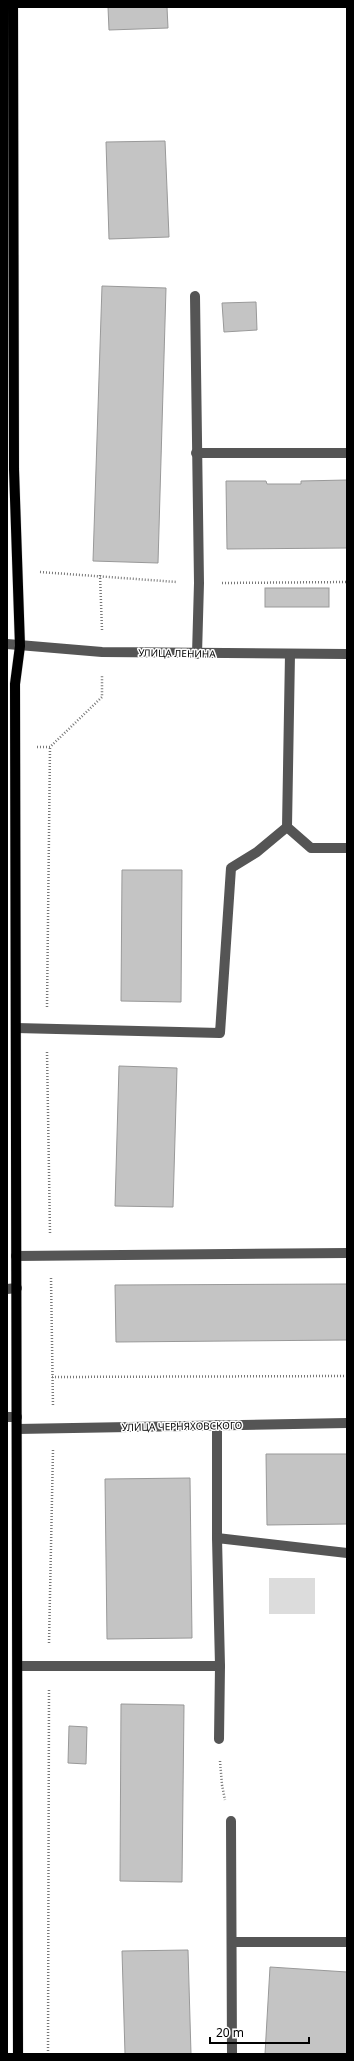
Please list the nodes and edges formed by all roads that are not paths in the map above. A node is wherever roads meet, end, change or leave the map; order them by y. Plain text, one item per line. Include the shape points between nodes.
1 (13, 7) edge
2 (195, 296) dead end
3 (196, 453) junction
4 (347, 453) edge
5 (7, 644) edge
6 (20, 646) junction
7 (198, 654) junction
8 (290, 654) junction
9 (347, 654) edge
10 (287, 827) junction
11 (347, 848) edge
12 (16, 1028) junction
13 (347, 1254) edge
14 (16, 1256) junction
15 (12, 1288) edge
16 (12, 1417) edge
17 (347, 1423) edge
18 (217, 1425) junction
19 (17, 1429) junction
20 (218, 1538) junction
21 (347, 1553) edge
22 (18, 1666) junction
23 (220, 1666) junction
24 (219, 1739) road end
25 (231, 1822) road end
26 (232, 1942) junction
27 (347, 1942) edge
28 (18, 2054) edge
29 (232, 2054) edge

1 - 6 main road via 14,469
2 - 3 street
3 - 4 street
3 - 7 street
5 - 6 street, УЛИЦА ЛЕНИНА
6 - 7 street, УЛИЦА ЛЕНИНА via 102,652
6 - 12 main road via 15,684
7 - 8 street, УЛИЦА ЛЕНИНА
8 - 9 street, УЛИЦА ЛЕНИНА
8 - 10 street
10 - 11 street via 311,848
10 - 12 street via 257,852 231,868 220,1033
12 - 14 main road
13 - 14 street
14 - 15 main road
15 - 16 main road
16 - 19 main road
17 - 18 street, УЛИЦА ЧЕРНЯХОВСКОГО
18 - 19 street, УЛИЦА ЧЕРНЯХОВСКОГО
18 - 20 street
19 - 22 main road
20 - 21 street
20 - 23 street
22 - 23 street
22 - 28 main road
23 - 24 street
25 - 26 street
26 - 27 street
26 - 29 street

